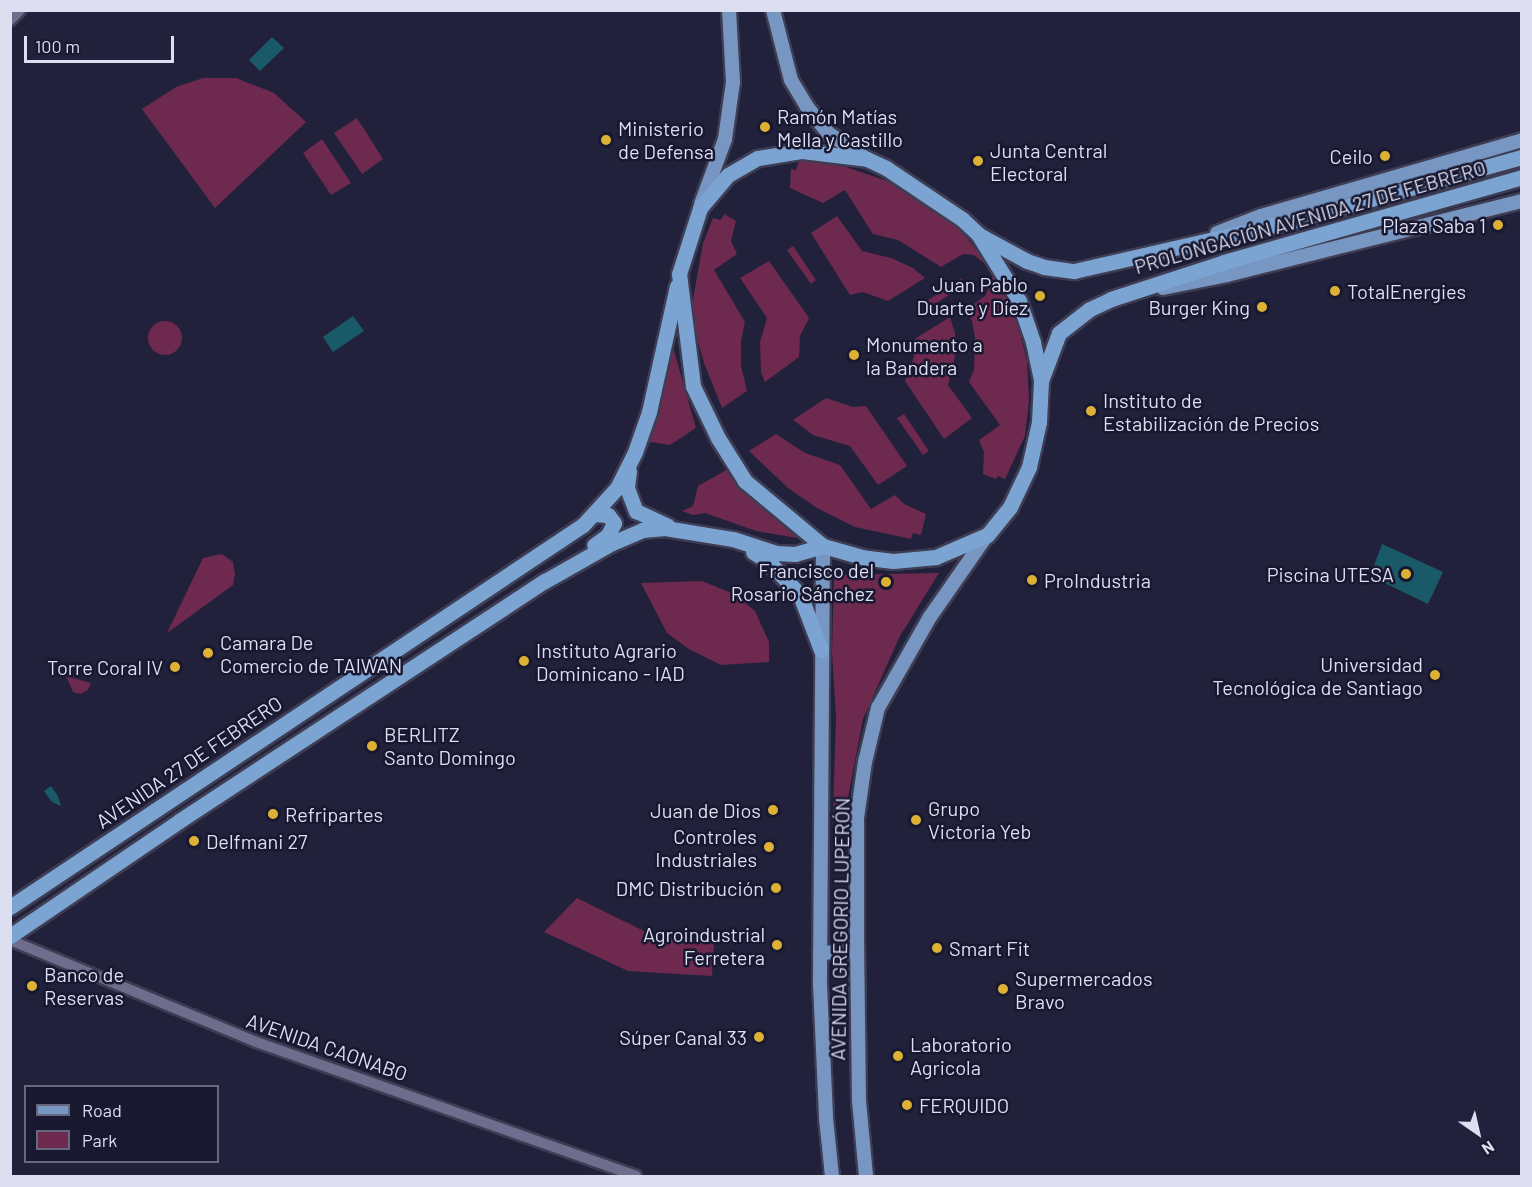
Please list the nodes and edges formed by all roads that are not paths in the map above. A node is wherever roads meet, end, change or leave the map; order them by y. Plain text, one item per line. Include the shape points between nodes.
1 (19, 10) edge
2 (729, 10) edge
3 (773, 10) edge
4 (10, 19) edge
5 (1521, 140) edge
6 (1521, 157) edge
7 (867, 159) junction
8 (1521, 177) edge
9 (1521, 201) edge
10 (700, 208) junction
11 (978, 234) junction
12 (1172, 251) junction
13 (680, 274) junction
14 (1111, 298) junction
15 (1041, 381) junction
16 (630, 462) junction
17 (594, 514) junction
18 (675, 529) junction
19 (987, 535) junction
20 (733, 539) junction
21 (823, 546) junction
22 (562, 571) junction
23 (821, 650) junction
24 (348, 681) junction
25 (366, 699) junction
26 (10, 907) edge
27 (10, 938) edge
28 (857, 951) junction
29 (820, 953) junction
30 (636, 1176) edge
31 (832, 1176) edge
32 (866, 1176) edge

1 - 4 main road
2 - 10 main road via 733,82 725,139
3 - 7 main road via 791,80 807,107 828,133
5 - 12 main road, PROLONGACIÓN AVENIDA 27 DE FEBRERO via 1261,216
6 - 12 highway, PROLONGACIÓN AVENIDA 27 DE FEBRERO
7 - 10 highway via 802,151 758,158 728,175
7 - 11 highway via 962,219
8 - 14 highway, PROLONGACIÓN AVENIDA 27 DE FEBRERO
9 - 14 main road, PROLONGACIÓN AVENIDA 27 DE FEBRERO via 1227,275
10 - 13 highway, AVENIDA 27 DE FEBRERO
11 - 12 highway, PROLONGACIÓN AVENIDA 27 DE FEBRERO via 1027,261 1062,270 1092,268
11 - 15 highway via 1019,301
13 - 16 highway, AVENIDA 27 DE FEBRERO via 650,412
13 - 21 highway via 693,386 718,438 745,481
14 - 15 highway, PROLONGACIÓN AVENIDA 27 DE FEBRERO via 1059,333
15 - 19 highway via 1039,422 1029,467 1010,507
16 - 17 highway, AVENIDA 27 DE FEBRERO via 617,488
16 - 18 highway via 627,488 636,511
17 - 22 highway via 608,515 613,528 569,560
17 - 24 highway, AVENIDA 27 DE FEBRERO
18 - 20 highway
18 - 22 highway via 642,530
19 - 21 highway via 936,557 893,561
19 - 28 main road, AVENIDA GREGORIO LUPERÓN via 930,617 879,708 865,762 857,818
20 - 21 highway via 776,554 795,554
20 - 23 highway via 768,561 800,595
21 - 23 main road, AVENIDA GREGORIO LUPERÓN
22 - 25 highway
23 - 29 main road, AVENIDA GREGORIO LUPERÓN
24 - 25 highway via 367,686
24 - 26 highway, AVENIDA 27 DE FEBRERO
25 - 27 highway
27 - 30 street, AVENIDA CAONABO via 256,1042
28 - 29 main road
28 - 32 main road, AVENIDA GREGORIO LUPERÓN via 859,1101
29 - 31 main road, AVENIDA GREGORIO LUPERÓN

